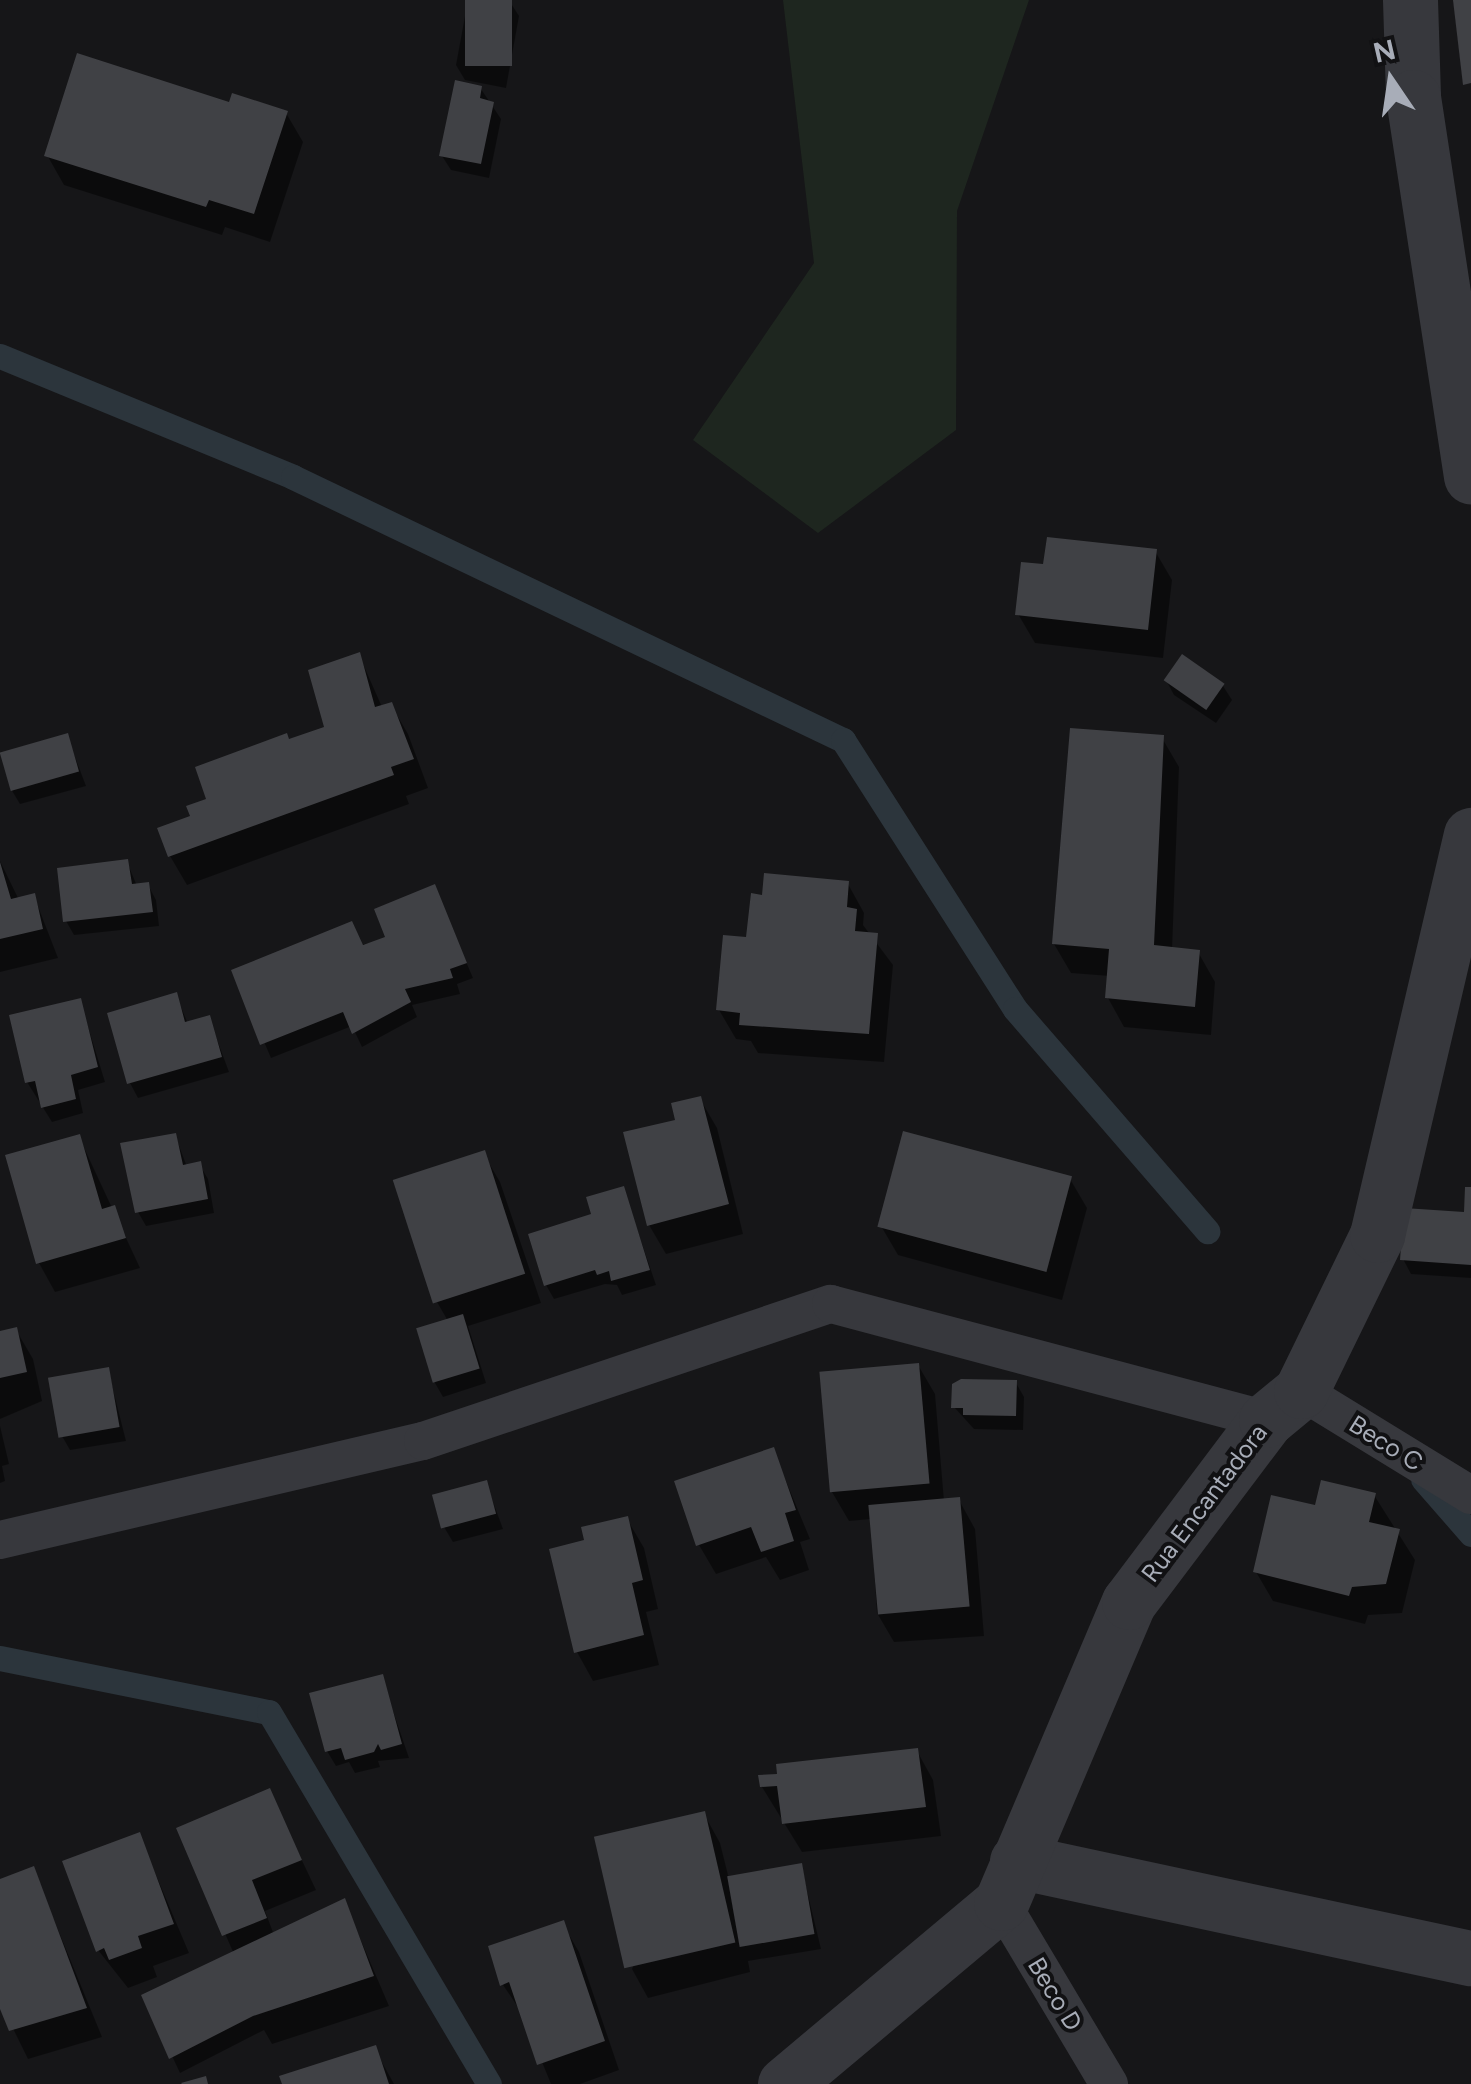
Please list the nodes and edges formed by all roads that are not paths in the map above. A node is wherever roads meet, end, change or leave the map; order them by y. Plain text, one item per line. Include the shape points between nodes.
1 (1410, 0) edge
2 (1471, 478) edge
3 (1471, 834) edge
4 (1283, 1405) junction
5 (1471, 1496) edge
6 (0, 1540) edge
7 (1009, 1882) junction
8 (1471, 1958) edge
9 (785, 2084) edge
10 (1109, 2084) edge

1 - 2 street via 1413,98
3 - 4 street, Rua Encantadora via 1376,1235
4 - 5 lane, Beco C
4 - 6 lane, Beco C via 831,1304 423,1441
4 - 7 street, Rua Encantadora via 1129,1602
7 - 8 street
7 - 9 street, Rua Encantadora
7 - 10 lane, Beco D

